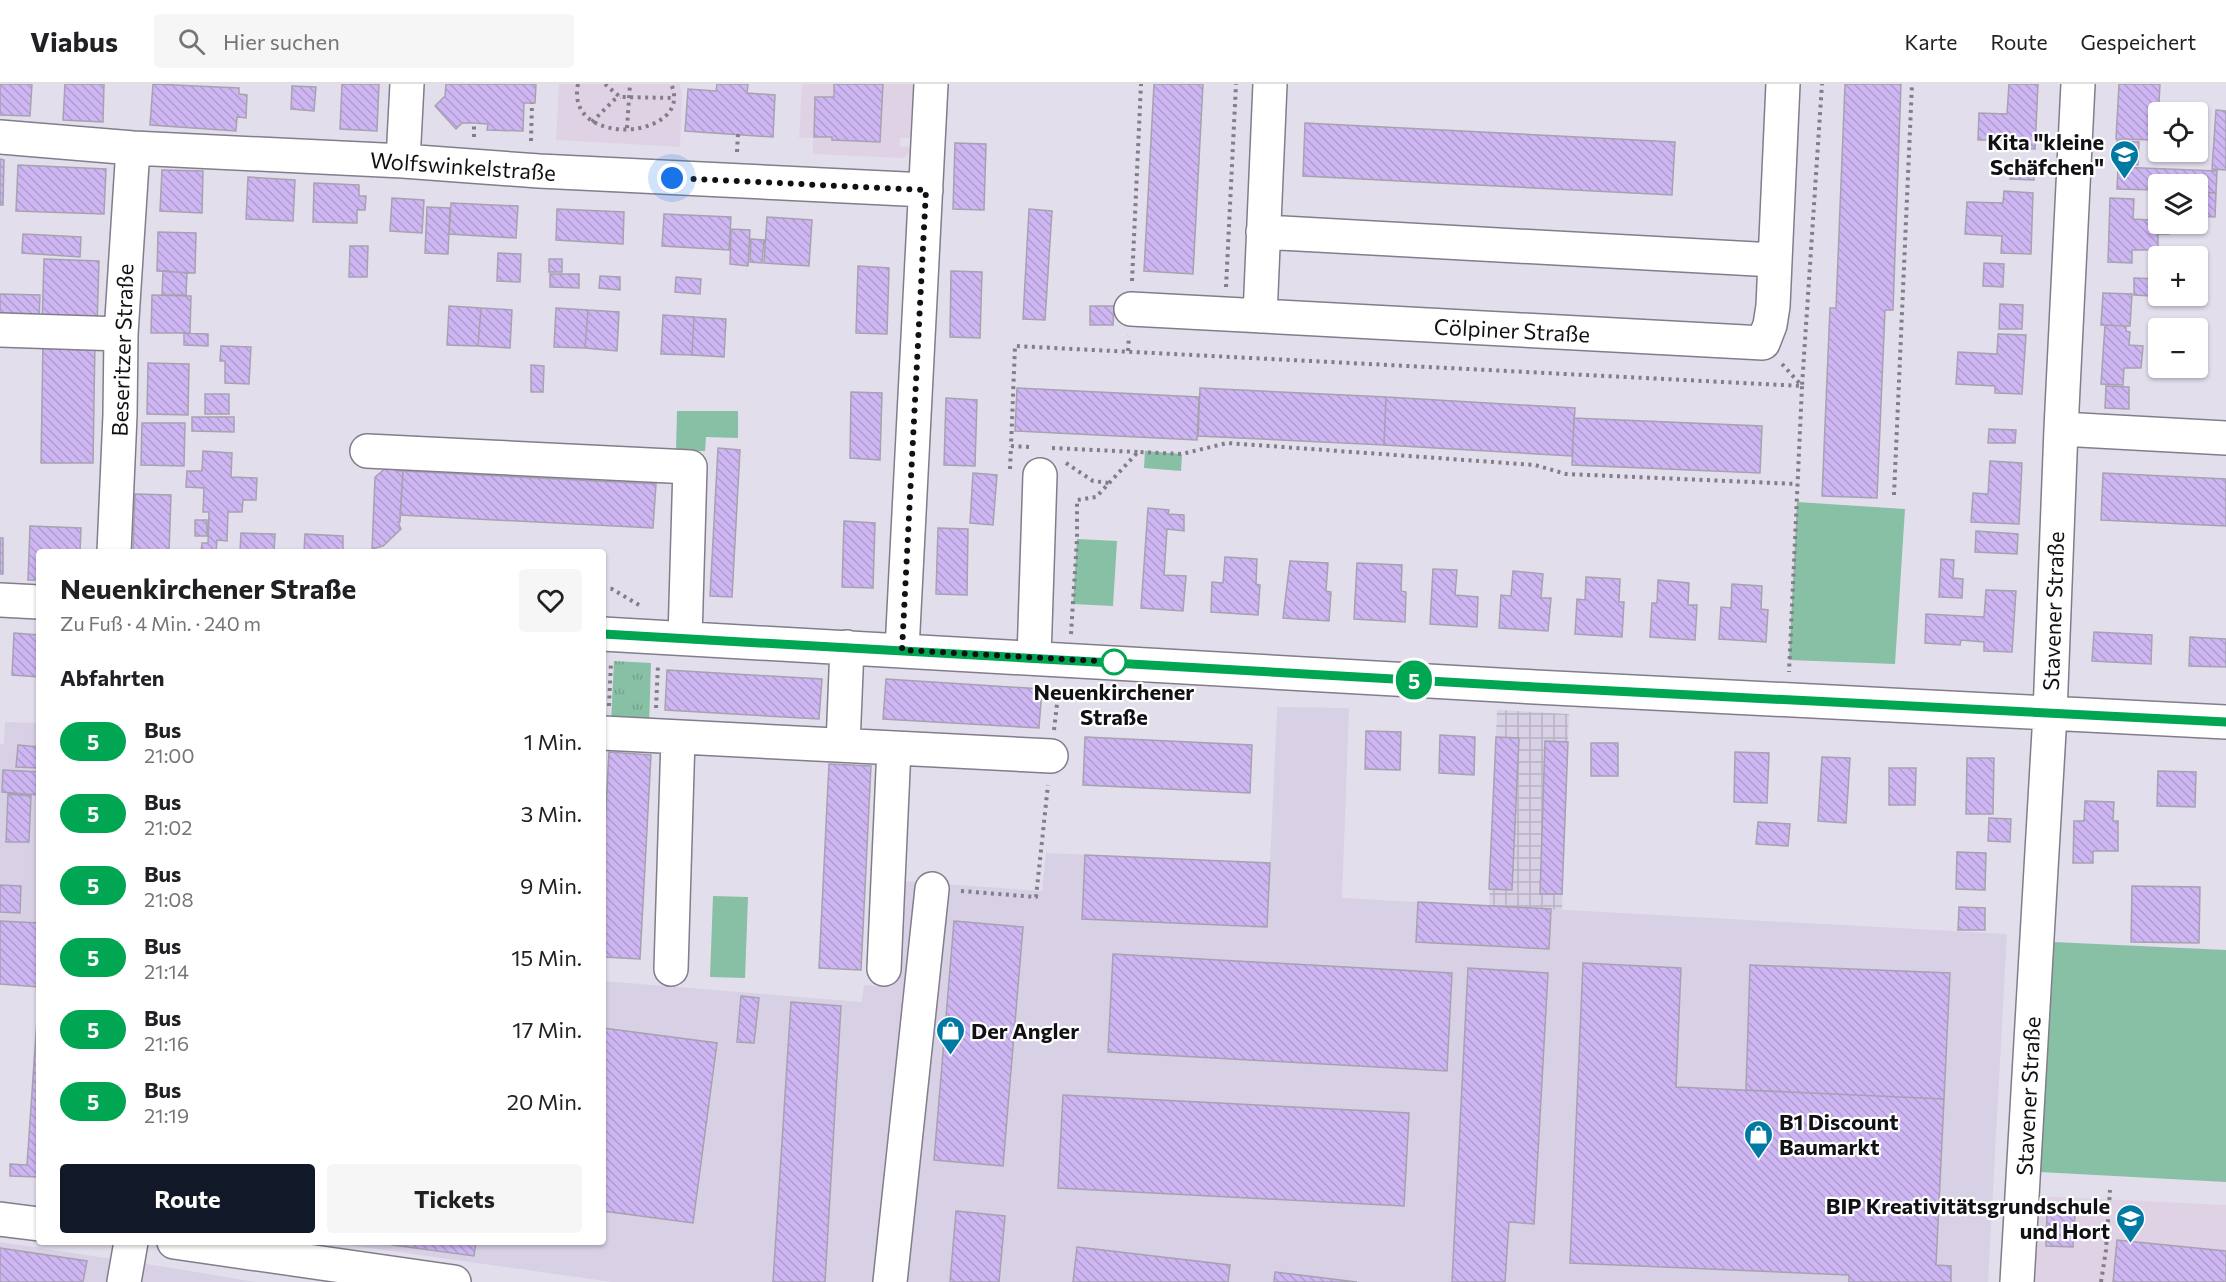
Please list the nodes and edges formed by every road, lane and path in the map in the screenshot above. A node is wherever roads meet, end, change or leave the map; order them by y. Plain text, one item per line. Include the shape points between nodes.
1 (407, 84) edge
2 (578, 84) edge
3 (606, 84) edge
4 (630, 84) edge
5 (671, 84) edge
6 (931, 84) edge
7 (1141, 84) edge
8 (1236, 84) edge
9 (1270, 84) edge
10 (1783, 84) edge
11 (1822, 84) edge
12 (1912, 84) edge
13 (2079, 84) edge
14 (630, 96) junction
15 (620, 97) junction
16 (675, 98) junction
17 (532, 103) dead end
18 (592, 122) junction
19 (474, 123) dead end
20 (627, 129) junction
21 (738, 134) dead end
22 (0, 137) edge
23 (474, 141) dead end
24 (531, 144) dead end
25 (133, 148) junction
26 (737, 156) dead end
27 (403, 161) junction
28 (926, 190) junction
29 (1263, 232) junction
30 (1774, 260) junction
31 (1131, 309) junction
32 (1225, 314) junction
33 (1260, 316) junction
34 (0, 330) edge
35 (121, 334) junction
36 (1762, 343) junction
37 (1128, 351) junction
38 (1802, 386) junction
39 (2061, 429) junction
40 (2226, 438) edge
41 (367, 452) dead end
42 (1138, 452) junction
43 (1038, 456) junction
44 (1797, 484) junction
45 (1894, 495) dead end
46 (114, 549) edge
47 (0, 600) edge
48 (36, 602) edge
49 (607, 634) edge
50 (672, 638) junction
51 (847, 647) junction
52 (902, 650) junction
53 (1056, 651) junction
54 (1789, 679) dead end
55 (606, 684) edge
56 (2050, 714) junction
57 (2226, 722) edge
58 (606, 733) edge
59 (667, 736) junction
60 (843, 745) junction
61 (894, 748) junction
62 (1052, 756) junction
63 (932, 889) joint
64 (671, 969) dead end
65 (884, 969) dead end
66 (2110, 1190) dead end
67 (0, 1219) edge
68 (36, 1224) edge
69 (130, 1245) edge
70 (195, 1245) edge
71 (124, 1282) edge
72 (454, 1282) edge
73 (890, 1282) edge
74 (2017, 1282) edge
75 (2101, 1282) edge

1 - 27 street
2 - 18 path via 577,101
3 - 15 path
4 - 14 path
5 - 16 path
6 - 28 street
7 - 31 path
8 - 32 path
9 - 29 street
10 - 30 street
11 - 38 path
12 - 45 path
13 - 39 street, Stavener Straße
14 - 15 path
14 - 16 path
14 - 20 path
15 - 18 path
16 - 20 path via 671,109 655,125
17 - 24 path
18 - 20 path
19 - 23 path
21 - 26 path
22 - 25 street, Wolfswinkelstraße
25 - 27 street, Wolfswinkelstraße
25 - 35 street, Beseritzer Straße
27 - 28 street, Wolfswinkelstraße
28 - 52 street
29 - 30 street
29 - 33 street
30 - 36 street via 1773,306
31 - 32 street, Cölpiner Straße
31 - 37 path
32 - 33 street, Cölpiner Straße
33 - 36 street, Cölpiner Straße
34 - 35 street
35 - 46 street, Beseritzer Straße
36 - 38 path
37 - 38 path
37 - 43 path via 1015,346 1011,446
38 - 44 path
39 - 40 street
39 - 56 street, Stavener Straße
41 - 50 street via 690,467
42 - 43 path
42 - 44 path via 1182,454 1227,443 1535,465 1566,474
42 - 53 path via 1096,497 1077,500 1077,539
43 - 53 street
44 - 54 path
47 - 48 street
49 - 50 street
49 - 55 path
50 - 51 street
50 - 59 path
51 - 52 street
51 - 60 street
52 - 53 street
53 - 56 street via 1535,687
53 - 62 path
56 - 57 street
56 - 74 street, Stavener Straße
58 - 59 street
59 - 60 street
59 - 64 street
60 - 61 street
61 - 62 street
61 - 65 street
62 - 63 path via 1036,897
63 - 73 street
66 - 75 path
67 - 68 street
69 - 71 street
70 - 72 street

